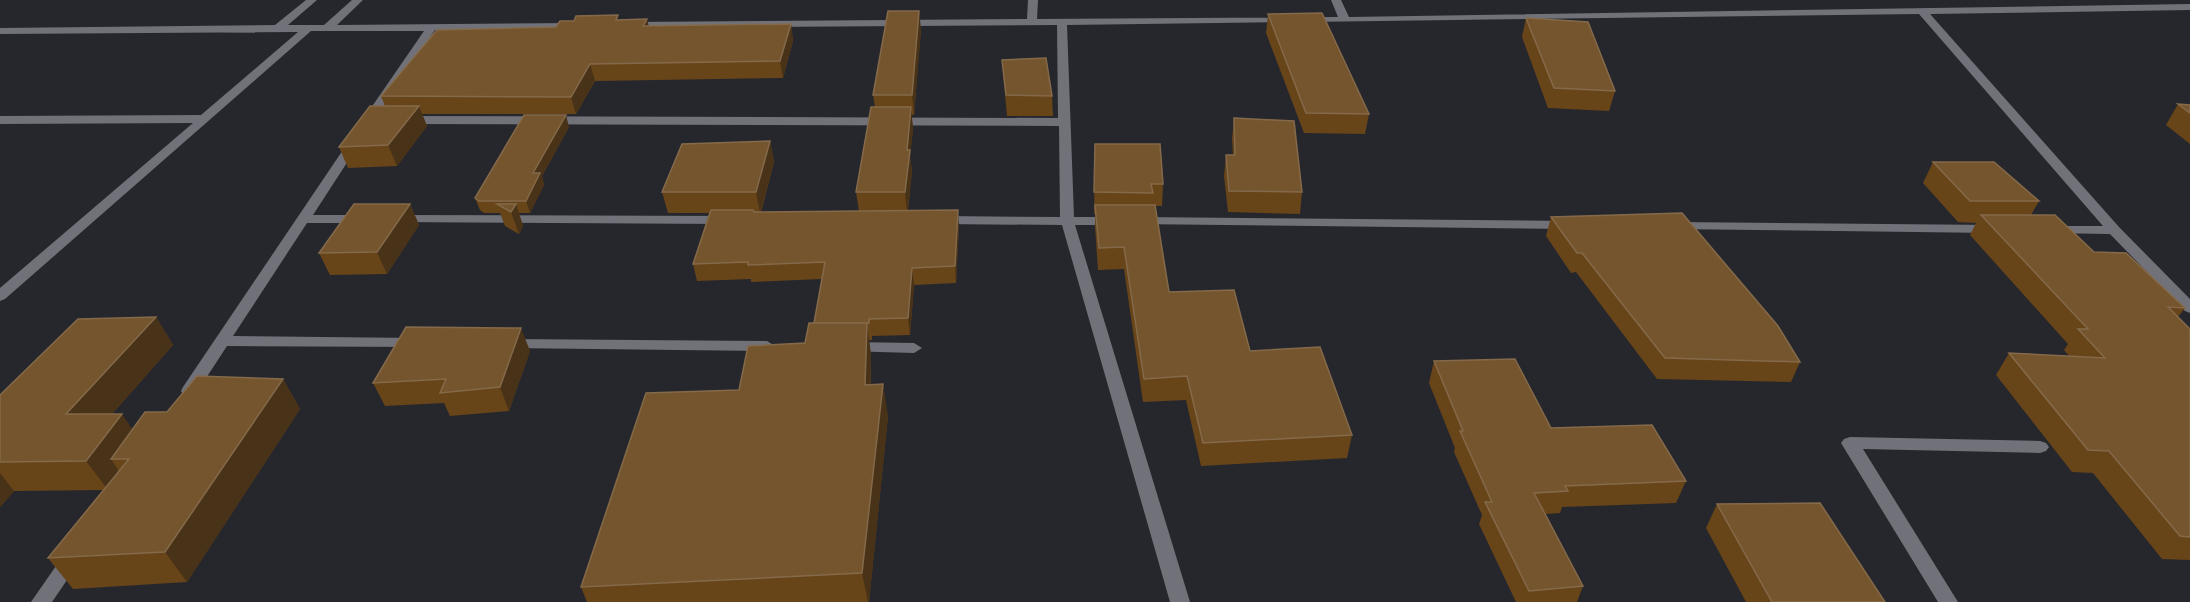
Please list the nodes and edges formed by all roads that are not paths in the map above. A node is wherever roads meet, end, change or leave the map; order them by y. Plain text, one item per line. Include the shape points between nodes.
1 (312, 0) edge
2 (358, 0) edge
3 (1033, 0) edge
4 (1336, 0) edge
5 (2190, 7) edge
6 (1921, 10) junction
7 (1345, 20) junction
8 (1032, 22) junction
9 (1062, 22) junction
10 (624, 25) edge
11 (590, 26) edge
12 (432, 27) junction
13 (278, 28) junction
14 (309, 28) junction
15 (327, 28) junction
16 (0, 31) edge
17 (203, 119) junction
18 (0, 120) edge
19 (381, 120) junction
20 (1064, 122) junction
21 (304, 219) junction
22 (745, 220) edge
23 (924, 220) edge
24 (1067, 220) junction
25 (1579, 225) edge
26 (1662, 226) edge
27 (2007, 229) edge
28 (2043, 230) edge
29 (2114, 230) junction
30 (0, 296) edge
31 (2190, 308) edge
32 (224, 341) junction
33 (426, 343) edge
34 (497, 344) edge
35 (783, 347) edge
36 (830, 347) edge
37 (914, 348) dead end
38 (181, 402) edge
39 (2040, 447) dead end
40 (81, 545) edge
41 (41, 602) edge
42 (1180, 602) edge
43 (1948, 602) edge

1 - 13 street
2 - 15 street
3 - 8 street
4 - 7 street
5 - 6 street
6 - 7 street
6 - 29 street
7 - 9 street
8 - 9 street
8 - 10 street
9 - 20 street
11 - 12 street
12 - 15 street
12 - 19 street
13 - 14 street
13 - 16 street
14 - 15 street
14 - 17 street
17 - 18 street
17 - 30 street
19 - 20 street
19 - 21 street
20 - 24 street
21 - 22 street
21 - 32 street
23 - 24 street
24 - 25 street
24 - 42 street
26 - 27 street
28 - 29 street
29 - 31 street
32 - 33 street
32 - 38 street
34 - 35 street
36 - 37 street
39 - 43 street via 1850,442
40 - 41 street

